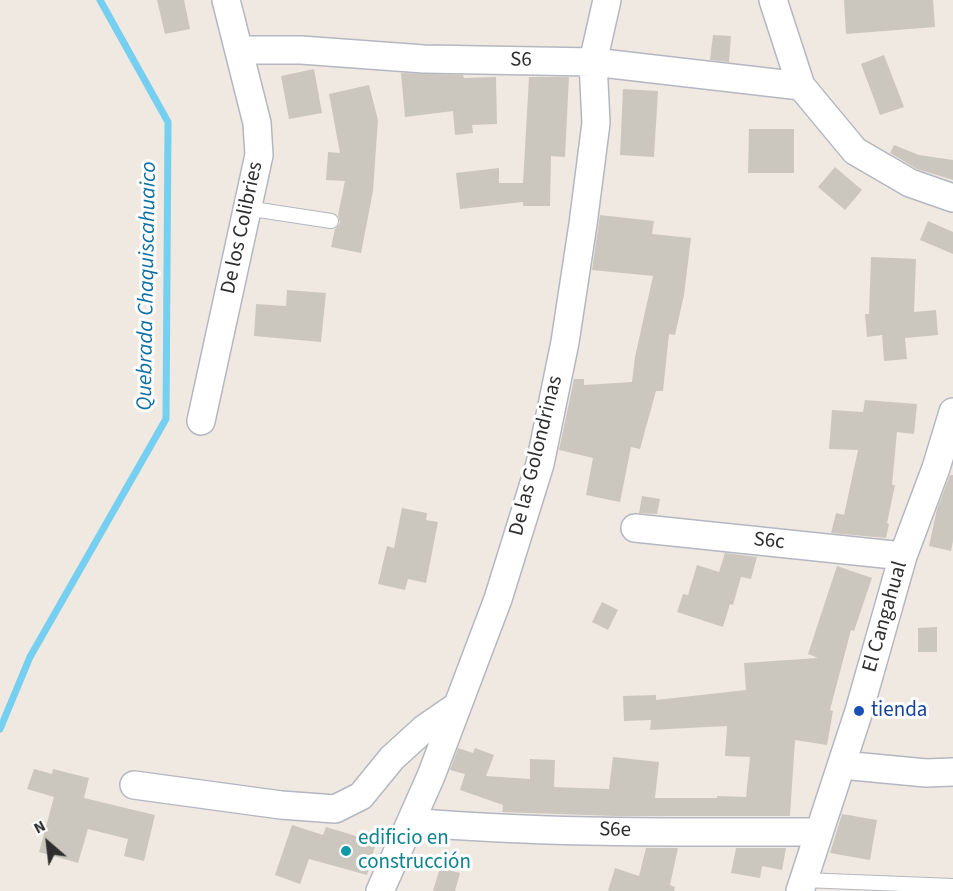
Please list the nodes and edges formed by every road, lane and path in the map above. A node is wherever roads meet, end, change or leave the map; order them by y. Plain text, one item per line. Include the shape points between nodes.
1 (226, 0) edge
2 (607, 0) edge
3 (773, 0) edge
4 (239, 50) junction
5 (593, 62) junction
6 (801, 86) junction
7 (953, 198) edge
8 (246, 208) junction
9 (331, 221) dead end
10 (953, 412) edge
11 (201, 421) dead end
12 (944, 469) edge
13 (635, 528) dead end
14 (903, 556) junction
15 (457, 706) junction
16 (842, 765) junction
17 (953, 772) edge
18 (134, 785) dead end
19 (411, 822) junction
20 (819, 832) junction
21 (802, 886) edge
22 (953, 886) edge
23 (380, 891) edge

1 - 4 street, De los Colibries
2 - 5 street, De las Golondrinas
3 - 6 street
4 - 5 street, S6
4 - 8 street, De los Colibries via 257,123 259,155
5 - 6 street, S6
5 - 15 street, De las Golondrinas via 596,123 583,224 565,342 542,453 498,599
6 - 7 street via 855,151 910,183
8 - 9 lane
8 - 11 street, De los Colibries
10 - 12 street, El Cangahual
12 - 14 street, El Cangahual
13 - 14 street, S6c
14 - 16 street, El Cangahual
15 - 18 street via 392,758 361,796 335,809
15 - 19 street, De las Golondrinas
16 - 17 street
16 - 20 street, El Cangahual
19 - 20 street, S6e via 610,831
19 - 23 street, De las Golondrinas
20 - 21 street, El Cangahual
21 - 22 lane

